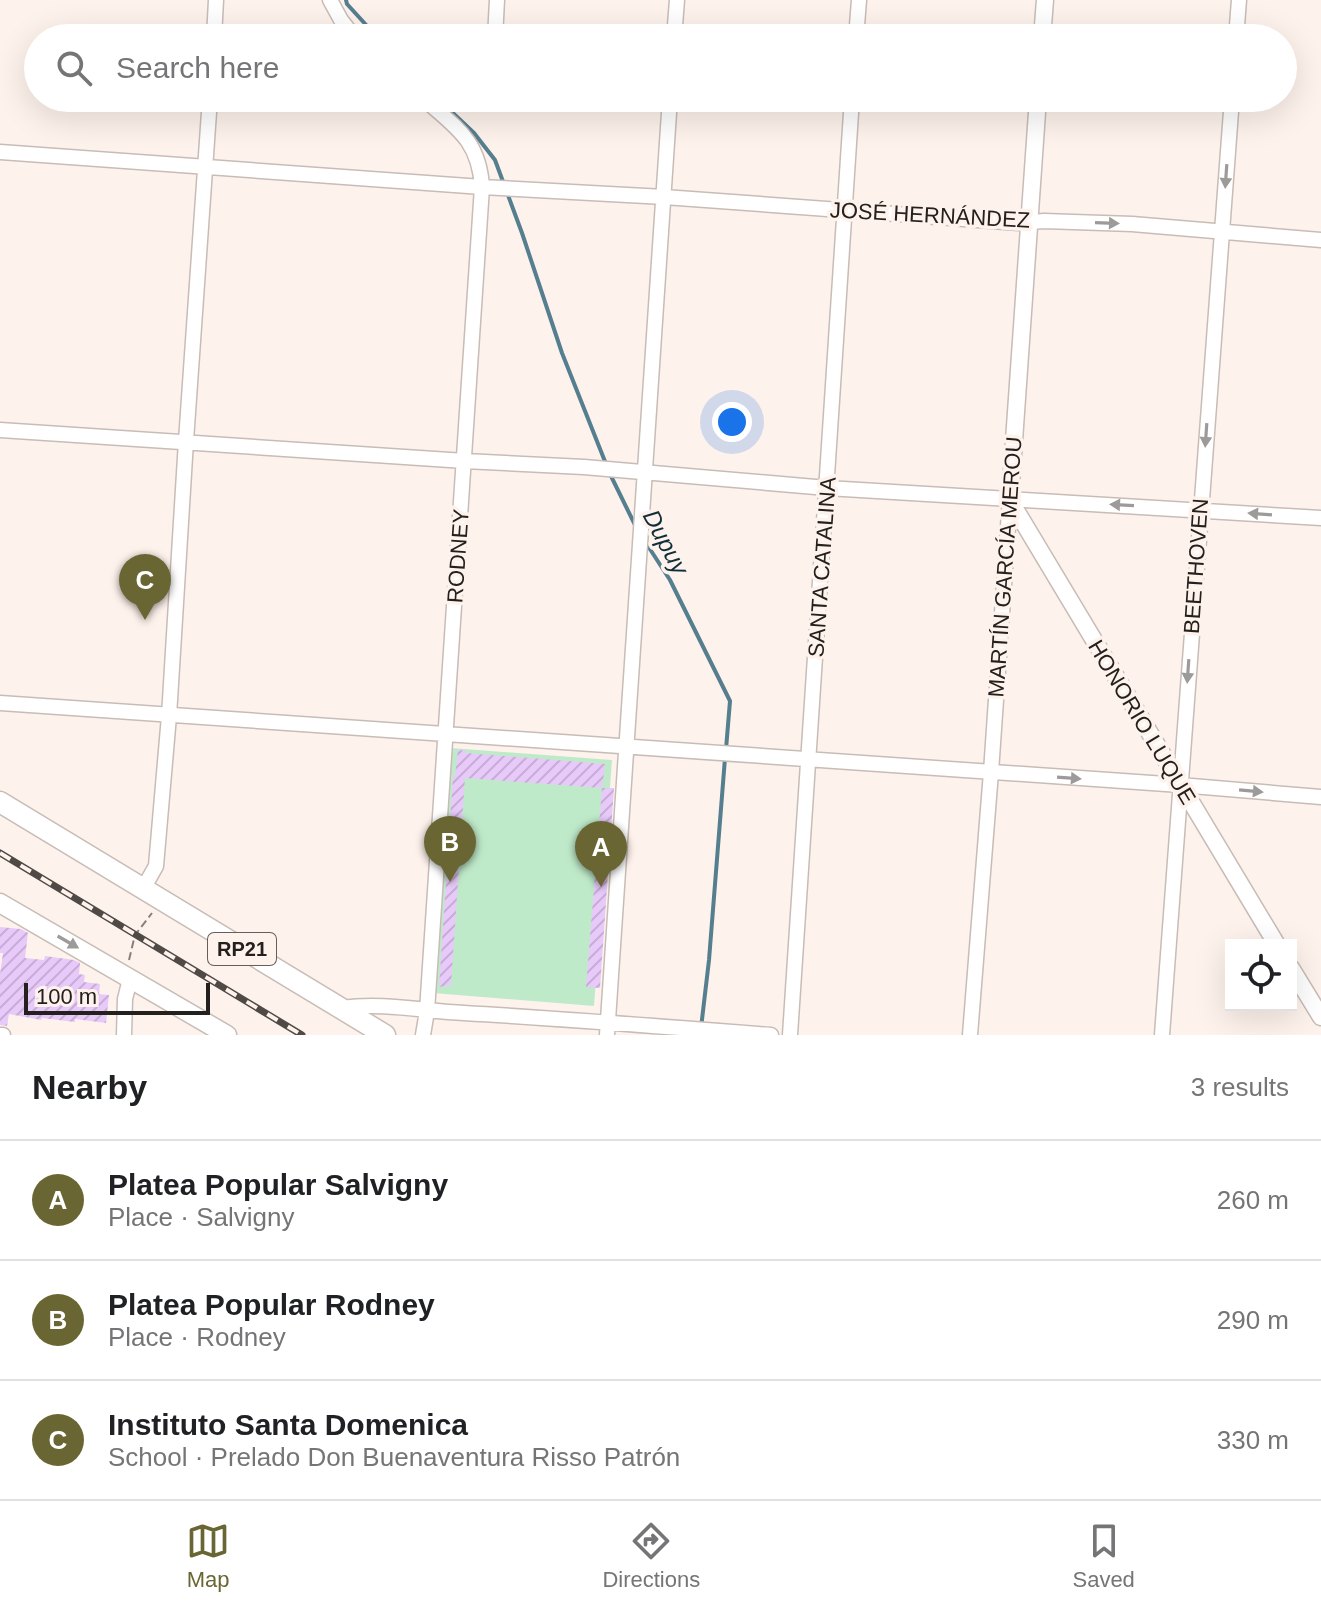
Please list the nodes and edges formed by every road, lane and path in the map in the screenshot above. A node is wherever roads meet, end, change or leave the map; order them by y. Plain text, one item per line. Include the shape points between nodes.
1 (216, 0) edge
2 (330, 0) edge
3 (497, 0) edge
4 (677, 0) edge
5 (859, 0) edge
6 (1045, 0) edge
7 (1239, 0) edge
8 (215, 24) edge
9 (344, 24) edge
10 (496, 24) edge
11 (675, 24) edge
12 (857, 24) edge
13 (1043, 24) edge
14 (1237, 24) edge
15 (209, 112) edge
16 (439, 112) edge
17 (669, 112) edge
18 (851, 112) edge
19 (1037, 112) edge
20 (1231, 112) edge
21 (0, 152) edge
22 (206, 167) junction
23 (482, 187) junction
24 (664, 197) junction
25 (844, 212) junction
26 (1030, 222) junction
27 (1222, 232) junction
28 (1321, 240) edge
29 (0, 430) edge
30 (186, 441) junction
31 (465, 461) junction
32 (637, 472) junction
33 (827, 488) junction
34 (1010, 498) junction
35 (1200, 509) junction
36 (1321, 518) edge
37 (0, 703) edge
38 (169, 716) junction
39 (445, 734) junction
40 (626, 747) junction
41 (808, 759) junction
42 (991, 772) junction
43 (1180, 785) junction
44 (1321, 797) edge
45 (0, 802) edge
46 (143, 889) junction
47 (161, 900) junction
48 (0, 903) edge
49 (1273, 939) edge
50 (126, 977) junction
51 (1297, 978) edge
52 (342, 1008) junction
53 (427, 1011) junction
54 (1321, 1017) edge
55 (608, 1028) edge
56 (124, 1035) edge
57 (227, 1035) edge
58 (385, 1035) edge
59 (423, 1035) edge
60 (771, 1035) edge
61 (790, 1035) edge
62 (970, 1035) edge
63 (1162, 1035) edge

1 - 8 street
2 - 9 street
3 - 10 street
4 - 11 street
5 - 12 street
6 - 13 street
7 - 14 street
15 - 22 street
16 - 23 street, RODNEY via 472,148
17 - 24 street
18 - 25 street, SANTA CATALINA
19 - 26 street, MARTÍN GARCÍA MEROU
20 -> 27 street, BEETHOVEN
21 - 22 street
22 - 23 street
22 - 30 street
23 - 24 street, JOSÉ HERNÁNDEZ
23 - 31 street, RODNEY
24 - 25 street, JOSÉ HERNÁNDEZ
24 - 32 street
25 - 26 street, JOSÉ HERNÁNDEZ
25 - 33 street, SANTA CATALINA
26 -> 27 street, JOSÉ HERNÁNDEZ
26 - 34 street, MARTÍN GARCÍA MEROU
27 - 28 street, JOSÉ HERNÁNDEZ
27 -> 35 street, BEETHOVEN
29 - 30 street
30 - 31 street
30 - 38 street
31 - 32 street
31 - 39 street, RODNEY
32 - 33 street
32 - 40 street via 643,513
33 - 34 street
33 - 41 street, SANTA CATALINA
35 -> 34 street
34 - 42 street, MARTÍN GARCÍA MEROU
34 - 43 street, HONORIO LUQUE
36 -> 35 street
35 -> 43 street, BEETHOVEN
37 - 38 street
38 - 39 street
38 - 46 street via 156,866
39 - 40 street
39 - 53 street, RODNEY
40 - 41 street
40 - 55 street
41 - 42 street
41 - 61 street, SANTA CATALINA
42 -> 43 street
42 - 62 street, MARTÍN GARCÍA MEROU
43 -> 44 street
43 - 49 street, HONORIO LUQUE
43 - 63 street, BEETHOVEN
45 - 46 main road, RP21
46 - 47 main road, RP21
47 - 50 path via 135,935
47 - 52 main road, RP21
48 -> 50 main road
50 - 56 street
50 - 57 main road
51 - 54 street
52 - 53 street
52 - 58 main road, RP21
53 - 55 street
53 - 59 street, RODNEY
55 - 60 street

